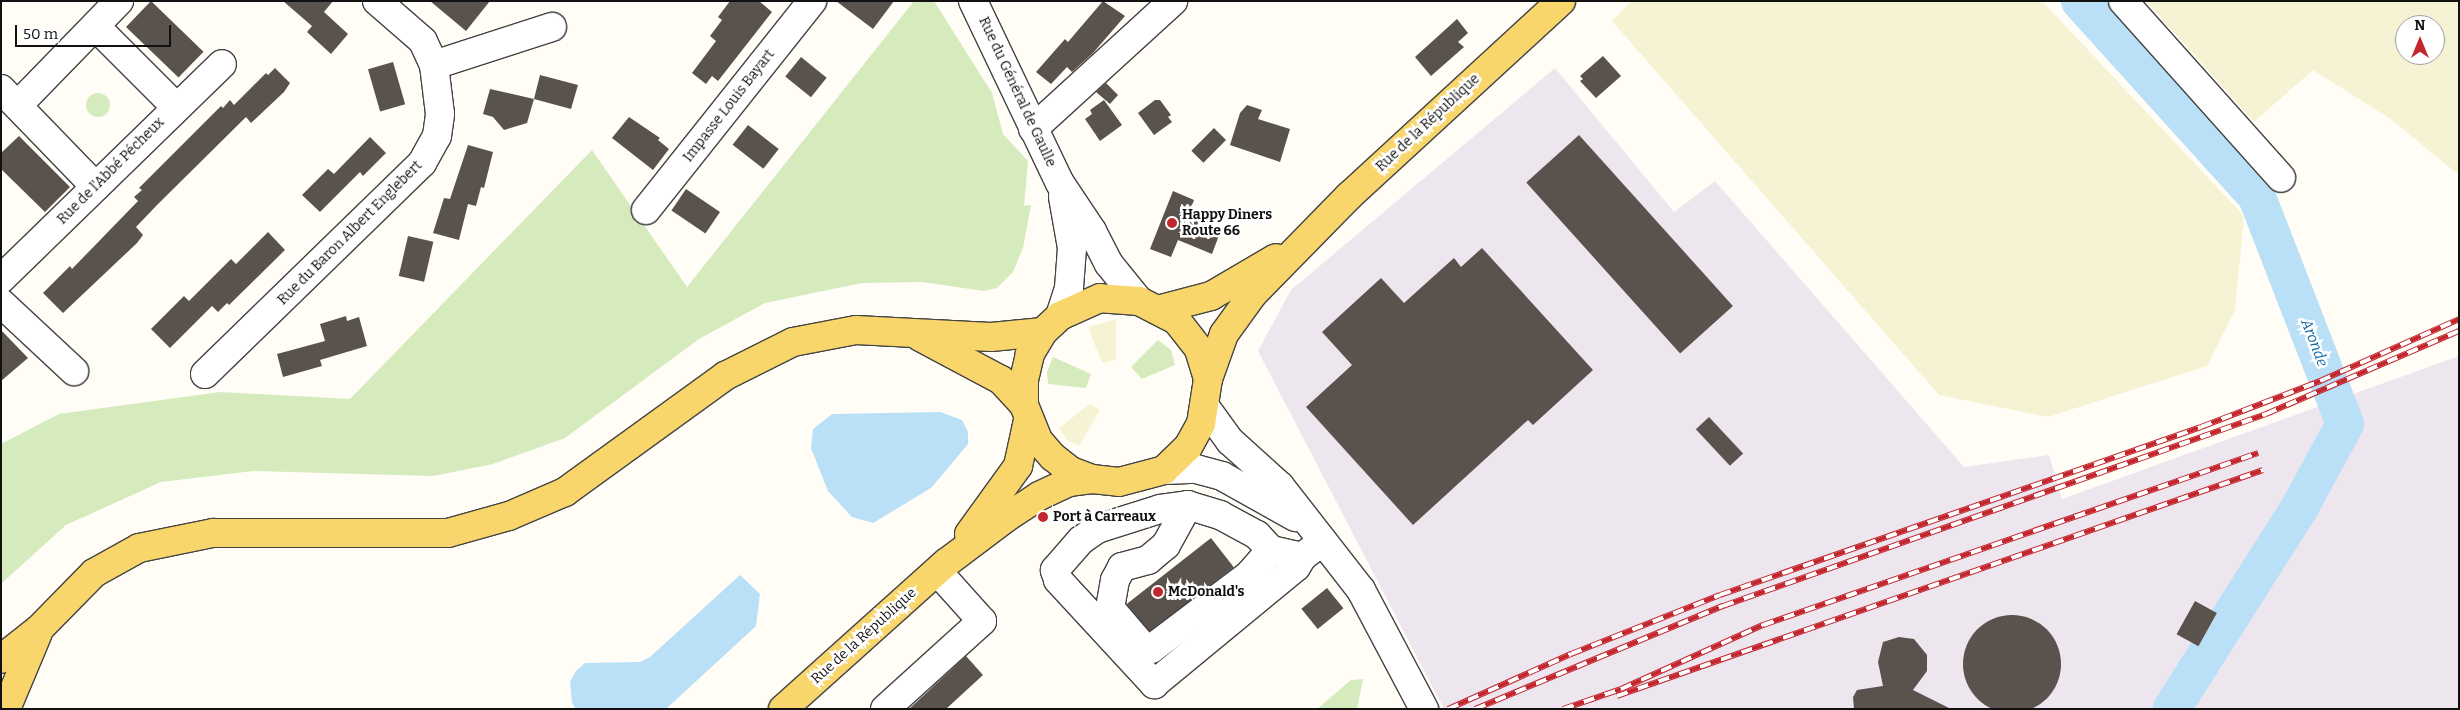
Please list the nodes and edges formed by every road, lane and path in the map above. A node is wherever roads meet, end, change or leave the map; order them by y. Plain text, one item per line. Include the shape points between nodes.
1 (119, 1) edge
2 (377, 1) edge
3 (812, 1) edge
4 (973, 1) edge
5 (1173, 1) edge
6 (1561, 1) edge
7 (2123, 1) edge
8 (552, 27) dead end
9 (97, 28) junction
10 (222, 64) dead end
11 (434, 65) junction
12 (10, 97) edge
13 (176, 107) junction
14 (1033, 129) junction
15 (2281, 178) dead end
16 (1060, 183) junction
17 (96, 187) junction
18 (646, 210) dead end
19 (1297, 247) junction
20 (1, 279) edge
21 (1, 303) edge
22 (1150, 305) junction
23 (1051, 324) junction
24 (909, 333) junction
25 (74, 371) dead end
26 (205, 374) dead end
27 (1208, 379) junction
28 (1206, 408) junction
29 (1026, 413) junction
30 (1164, 470) junction
31 (1092, 479) junction
32 (1188, 505) junction
33 (1313, 542) junction
34 (1271, 550) junction
35 (941, 567) junction
36 (39, 629) junction
37 (1, 659) edge
38 (6, 709) edge
39 (783, 709) edge
40 (885, 709) edge
41 (1424, 709) edge

1 - 9 street
2 - 11 street, Rue du Baron Albert Englebert via 423,41
3 - 18 street, Impasse Louis Bayart
4 - 14 street, Rue du Général de Gaulle
5 - 14 street
6 - 19 main road, Rue de la République
7 - 15 street
8 - 11 street
9 - 12 street
9 - 13 street
10 - 13 street, Rue de l'Abbé Pécheux
11 - 26 street, Rue du Baron Albert Englebert via 440,114 437,136 422,163
12 - 17 street
13 - 17 street, Rue de l'Abbé Pécheux
14 - 16 street, Rue du Général de Gaulle
16 - 22 street, Rue du Général de Gaulle via 1092,231 1108,264
16 - 23 street, Rue du Général de Gaulle via 1072,248 1068,288
17 - 20 street, Rue de l'Abbé Pécheux
19 - 22 main road, Rue de la République via 1211,296
19 - 27 main road, Rue de la République via 1253,294 1224,334
21 - 25 street
22 - 23 main road, Rue de la République via 1100,298
22 - 27 main road via 1189,333 1198,348
23 - 24 main road, Rue de la République via 991,337
23 - 29 main road, Rue de la République via 1030,354 1024,379
24 - 29 main road via 937,344 1001,380
24 - 36 main road, Rue de la République via 856,330 793,342 725,376 565,492 509,516 448,533 213,533 139,548 94,573
27 - 28 main road
28 - 30 main road via 1188,447
28 - 33 street via 1230,441 1280,486
29 - 31 main road via 1038,440 1053,457 1071,471
29 - 35 main road, Rue de la République via 1018,466
30 - 31 main road via 1119,482
30 - 33 street via 1196,469 1222,476 1266,498
31 - 35 main road, Rue de la République via 1069,482 1039,496
32 - 33 street via 1160,509 1097,529 1081,540 1054,570 1058,580 1154,684 1296,567
32 - 34 street via 1220,515 1257,535
32 - 34 street via 1166,545 1148,560 1146,574 1114,597 1110,608 1145,649 1151,650 1249,575
33 - 34 street
33 - 41 street via 1361,590
35 - 39 main road, Rue de la République
35 - 40 street via 982,621
36 - 37 main road
36 - 38 main road

